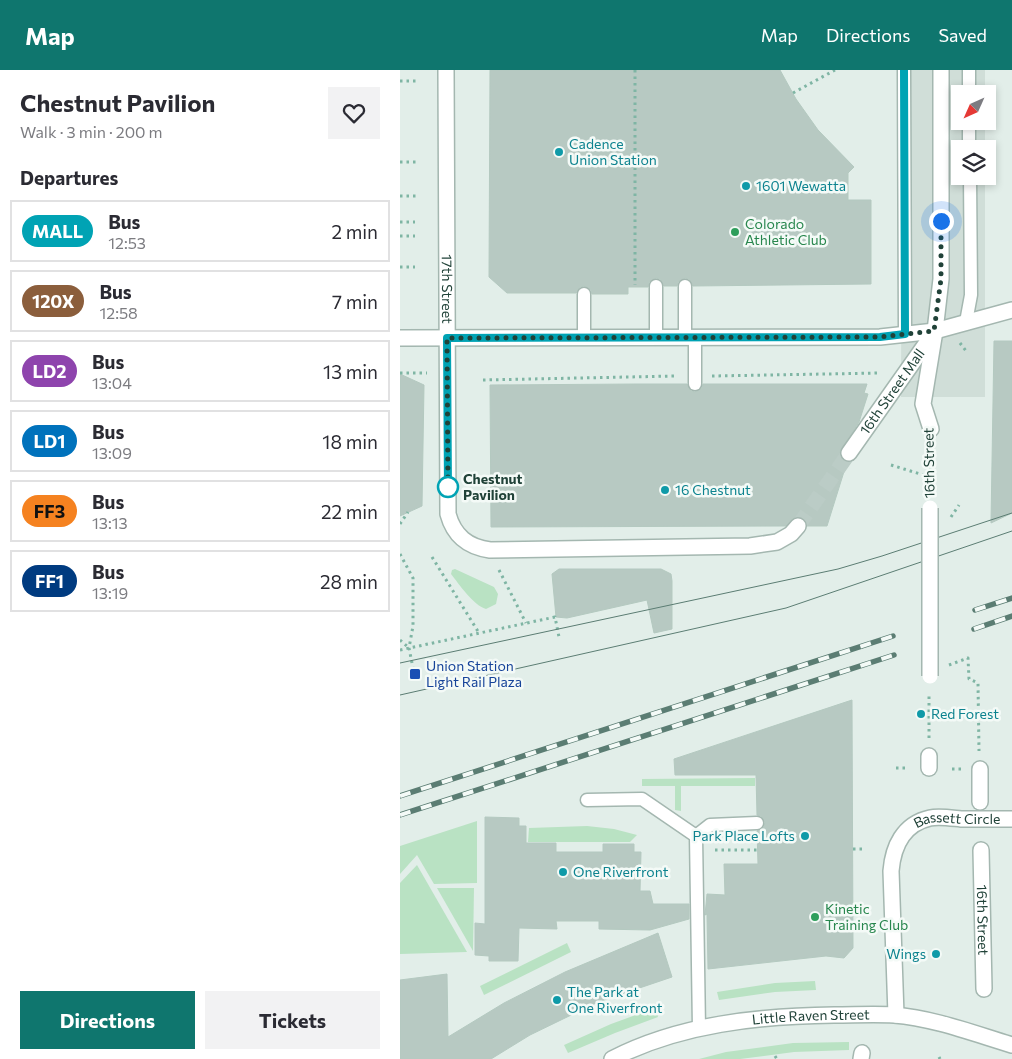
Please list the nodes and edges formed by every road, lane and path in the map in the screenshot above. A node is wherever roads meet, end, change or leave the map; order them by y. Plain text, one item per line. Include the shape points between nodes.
1 (446, 70) edge
2 (635, 70) edge
3 (835, 70) edge
4 (904, 70) edge
5 (941, 70) edge
6 (969, 70) edge
7 (400, 81) edge
8 (416, 81) dead end
9 (969, 85) edge
10 (793, 93) dead end
11 (400, 162) edge
12 (416, 162) dead end
13 (970, 185) edge
14 (400, 196) edge
15 (416, 196) dead end
16 (400, 222) edge
17 (415, 222) dead end
18 (400, 236) edge
19 (415, 236) dead end
20 (400, 267) edge
21 (415, 267) dead end
22 (656, 286) dead end
23 (685, 286) dead end
24 (635, 289) dead end
25 (584, 294) dead end
26 (1012, 310) edge
27 (966, 322) junction
28 (934, 331) junction
29 (905, 334) junction
30 (656, 337) junction
31 (690, 337) junction
32 (400, 338) edge
33 (447, 338) junction
34 (584, 338) junction
35 (696, 384) dead end
36 (931, 429) joint
37 (850, 454) tunnel mouth
38 (891, 464) dead end
39 (930, 477) junction
40 (930, 508) joint
41 (408, 512) dead end
42 (400, 524) edge
43 (798, 526) tunnel mouth
44 (400, 554) edge
45 (432, 557) dead end
46 (498, 569) dead end
47 (526, 623) junction
48 (479, 633) junction
49 (559, 637) dead end
50 (400, 640) edge
51 (409, 648) junction
52 (400, 650) edge
53 (413, 668) dead end
54 (930, 674) junction
55 (929, 762) dead end
56 (896, 768) dead end
57 (907, 768) dead end
58 (952, 769) dead end
59 (962, 769) dead end
60 (980, 769) joint
61 (587, 800) dead end
62 (980, 802) dead end
63 (1012, 820) edge
64 (757, 822) dead end
65 (696, 836) junction
66 (853, 849) dead end
67 (864, 849) dead end
68 (696, 850) junction
69 (757, 850) dead end
70 (981, 850) dead end
71 (984, 989) dead end
72 (896, 1016) junction
73 (699, 1029) junction
74 (1012, 1045) edge
75 (612, 1059) edge

1 - 33 street, 17th Street
2 - 24 path
3 - 10 path
4 - 29 lane
5 - 28 street, 16th Street via 941,279
6 - 9 lane
7 - 8 path
11 - 12 path
13 - 27 lane via 971,295
14 - 15 path
16 - 17 path
18 - 19 path
20 - 21 path
22 - 30 lane
23 - 31 lane
25 - 34 lane
26 - 27 street
27 - 28 street
28 - 29 street
28 - 36 street, 16th Street via 923,404
28 - 37 street, 16th Street Mall
29 - 31 street via 880,337
30 - 31 street
30 - 34 street
31 - 35 lane
32 - 33 street
33 - 34 street
33 - 43 street, 17th Street via 448,514 454,531 471,546 482,549 765,545 791,534
36 - 39 path, 16th Street
38 - 39 path
39 - 40 path, 16th Street
40 - 54 street, 16th Street, bridge
41 - 42 path
44 - 51 path via 413,578 413,626
45 - 48 path
46 - 47 path
47 - 48 path
47 - 49 path via 555,617
48 - 51 path
50 - 51 path
51 - 52 path
51 - 53 path
54 - 55 path
54 - 60 path via 968,658 969,679 978,683
56 - 57 path
58 - 59 path
60 - 62 street
61 - 65 lane via 642,799
63 - 72 street, Bassett Circle via 931,818 917,823 898,842 891,871
64 - 65 lane via 710,825
65 - 68 lane
66 - 67 path
68 - 69 path
68 - 73 lane
70 - 71 street, 16th Street
72 - 73 street, Little Raven Street via 786,1016
72 - 74 street, Little Raven Street
73 - 75 street, Little Raven Street

